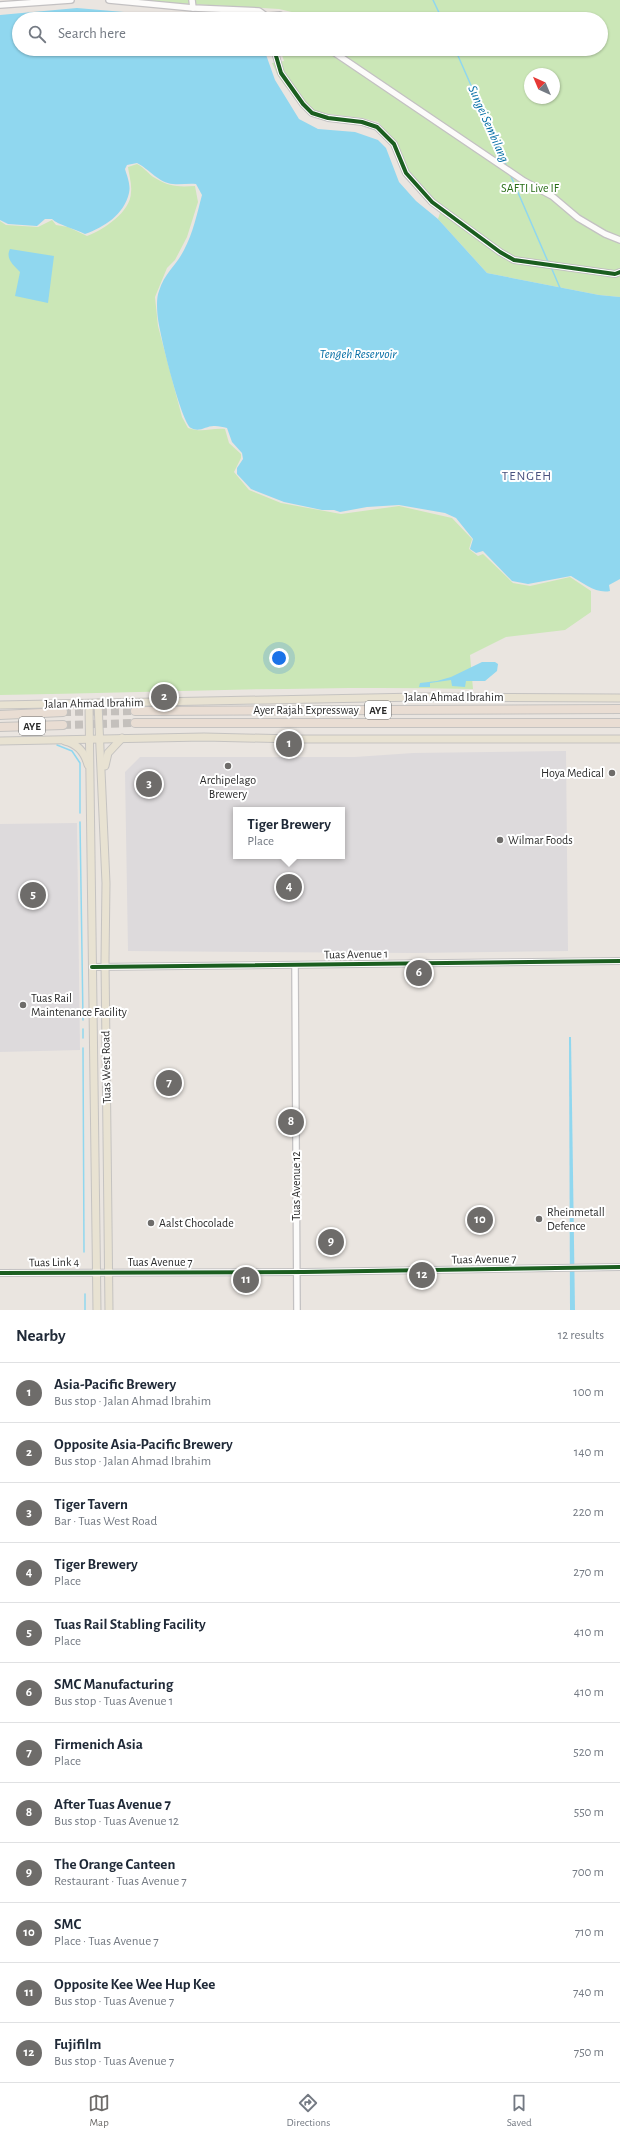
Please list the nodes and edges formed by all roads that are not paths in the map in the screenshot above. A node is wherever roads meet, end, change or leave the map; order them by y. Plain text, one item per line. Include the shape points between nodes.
1 (71, 0) edge
2 (109, 0) edge
3 (192, 0) edge
4 (30, 1) edge
5 (0, 5) edge
6 (193, 8) junction
7 (261, 12) edge
8 (276, 56) edge
9 (339, 56) edge
10 (620, 240) edge
11 (620, 272) edge
12 (620, 698) edge
13 (98, 703) junction
14 (89, 704) junction
15 (0, 705) edge
16 (620, 709) edge
17 (135, 711) tunnel mouth
18 (63, 712) tunnel mouth
19 (0, 715) edge
20 (620, 723) edge
21 (63, 724) tunnel mouth
22 (135, 724) tunnel mouth
23 (0, 727) edge
24 (122, 738) junction
25 (91, 739) junction
26 (100, 739) junction
27 (620, 739) edge
28 (59, 740) junction
29 (0, 741) edge
30 (103, 777) junction
31 (91, 778) junction
32 (620, 961) edge
33 (295, 965) junction
34 (105, 966) junction
35 (92, 967) junction
36 (620, 1267) edge
37 (97, 1272) junction
38 (108, 1272) junction
39 (296, 1272) junction
40 (0, 1273) edge
41 (97, 1310) edge
42 (109, 1310) edge
43 (297, 1310) edge

1 - 4 street
2 - 6 street
3 - 6 street
4 - 5 street
6 - 7 street
8 - 11 street via 281,72 312,113 376,127 394,144 406,173 432,202 500,252 514,260 616,274
9 - 10 street via 524,181 552,196 578,218
12 - 13 main road, Jalan Ahmad Ibrahim via 419,697
13 - 14 main road, Jalan Ahmad Ibrahim
13 - 26 main road, Tuas West Road
14 - 15 main road, Jalan Ahmad Ibrahim
14 - 25 main road, Tuas West Road
16 - 17 highway, Ayer Rajah Expressway / AYE
18 - 19 highway, AYE
20 - 22 highway, Ayer Rajah Expressway / AYE
21 - 23 highway, AYE
24 - 26 main road
24 - 27 main road
24 - 30 main road via 108,753
25 - 26 main road
25 - 28 main road
25 - 31 main road, Tuas West Road
26 - 30 main road, Tuas West Road
28 - 29 main road
28 - 31 main road via 72,743 83,753
30 - 34 main road, Tuas West Road
31 - 35 main road, Tuas West Road
32 - 33 street, Tuas Avenue 1
33 - 34 street, Tuas Avenue 1
33 - 39 street, Tuas Avenue 12
34 - 35 street, Tuas Avenue 1
34 - 38 main road, Tuas West Road
35 - 37 main road, Tuas West Road
36 - 39 street, Tuas Avenue 7
37 - 38 street, Tuas Link 4
37 - 40 street, Tuas Link 4
37 - 41 main road, Tuas West Road
38 - 39 street, Tuas Avenue 7
38 - 42 main road, Tuas West Road
39 - 43 street, Tuas Avenue 12

